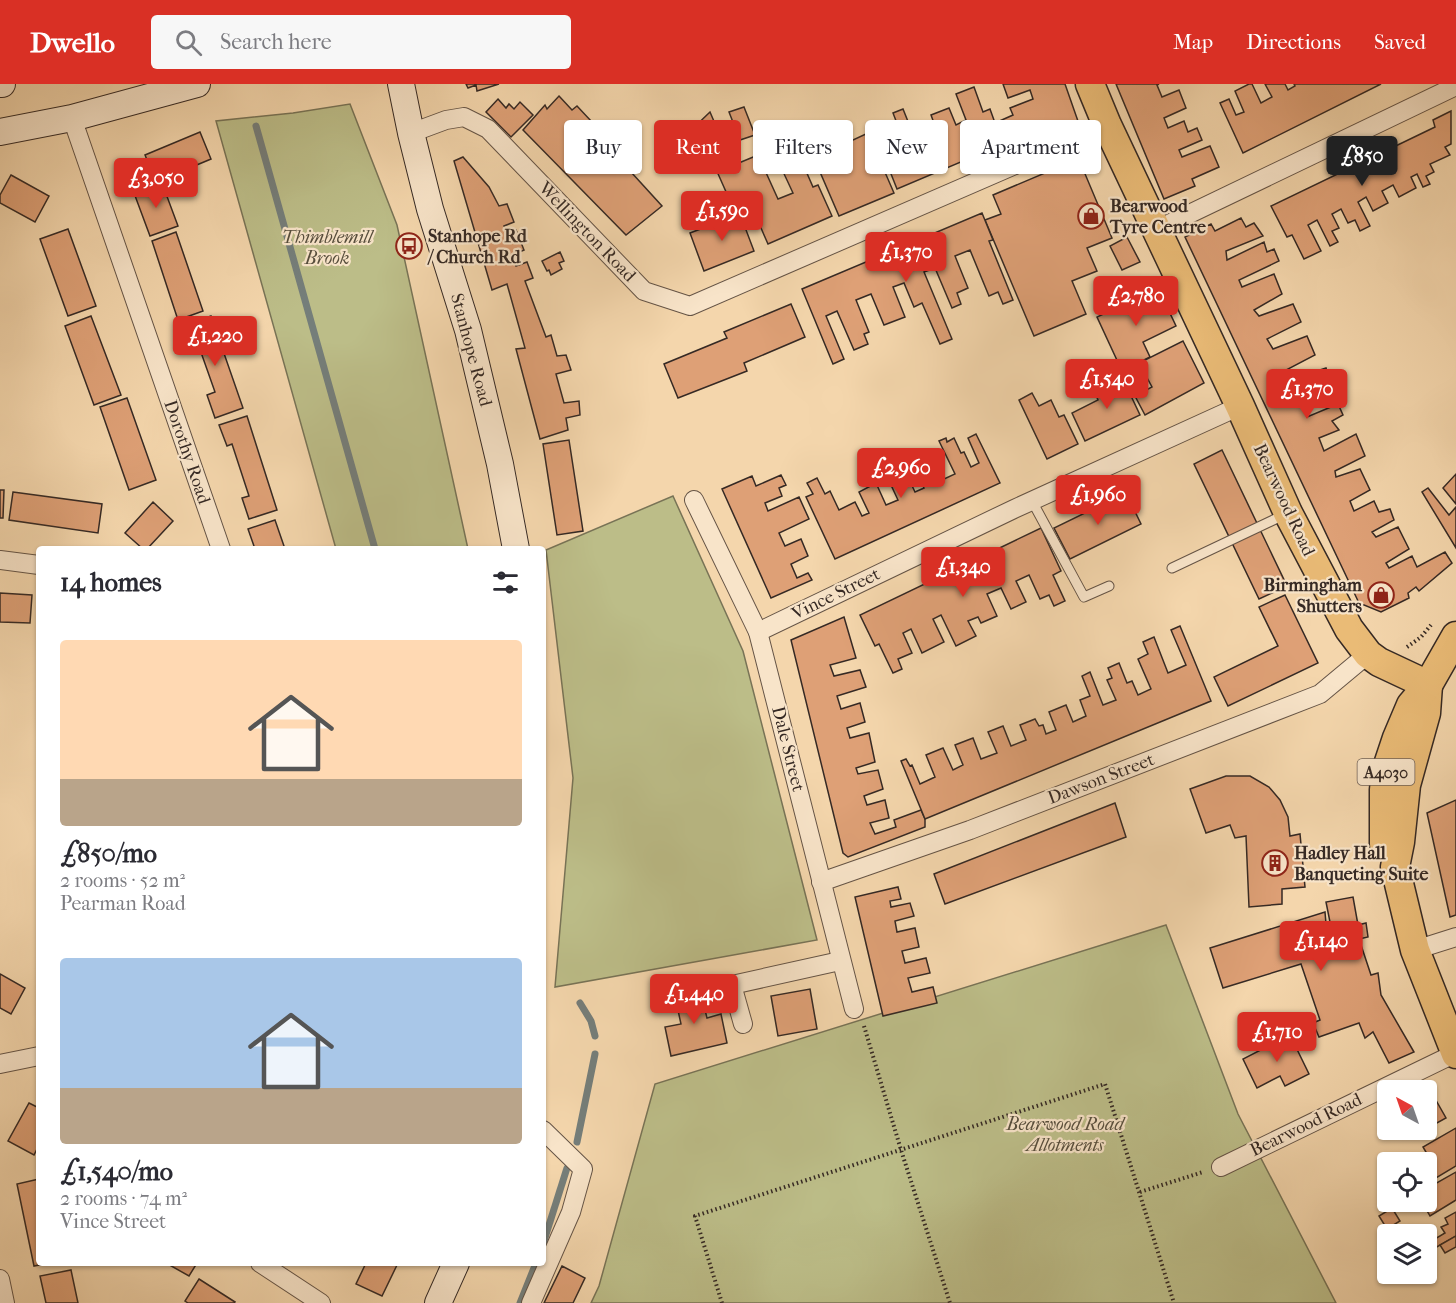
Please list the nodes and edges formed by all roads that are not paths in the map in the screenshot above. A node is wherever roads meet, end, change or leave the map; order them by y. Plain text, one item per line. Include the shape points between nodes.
1 (198, 84) edge
2 (401, 84) edge
3 (1090, 84) edge
4 (1456, 86) edge
5 (72, 118) junction
6 (1107, 125) junction
7 (0, 132) edge
8 (411, 133) junction
9 (1156, 230) junction
10 (1240, 406) junction
11 (694, 500) dead end
12 (1032, 501) junction
13 (1288, 513) junction
14 (220, 546) edge
15 (515, 546) edge
16 (0, 560) edge
17 (36, 566) edge
18 (1172, 568) dead end
19 (1109, 586) dead end
20 (758, 632) junction
21 (1456, 636) edge
22 (1368, 654) junction
23 (1428, 686) junction
24 (821, 882) junction
25 (1456, 937) edge
26 (1415, 950) junction
27 (840, 961) junction
28 (854, 1009) dead end
29 (744, 1024) dead end
30 (1456, 1053) edge
31 (36, 1057) edge
32 (0, 1064) edge
33 (546, 1133) edge
34 (1221, 1167) road end
35 (265, 1266) edge
36 (455, 1266) edge
37 (0, 1279) edge
38 (5, 1303) edge
39 (321, 1303) edge
40 (438, 1303) edge
41 (531, 1303) edge

1 - 5 street
2 - 8 street, Stanhope Road
3 - 6 main road, Bearwood Road
4 - 9 street
5 - 7 street
5 - 14 street, Dorothy Road
6 - 8 street, Wellington Road via 690,306 644,291 488,129 464,117
6 - 9 main road, Bearwood Road
8 - 15 street, Stanhope Road via 468,330
9 - 10 main road, Bearwood Road
10 - 12 street, Vince Street
10 - 13 main road, Bearwood Road
11 - 20 street, Dale Street
12 - 19 lane via 1084,597
12 - 20 street, Vince Street
13 - 18 lane
13 - 22 main road, Bearwood Road via 1349,629
16 - 17 street
20 - 24 street, Dale Street
21 - 23 main road
22 - 23 main road, Bearwood Road
22 - 24 street, Dawson Street via 1320,694 970,830
23 - 26 main road, Bearwood Road / A4030 via 1426,713 1406,785 1395,867
24 - 27 street, Dale Street
25 - 26 street
26 - 30 main road, Bearwood Road / A4030
27 - 28 street, Dale Street
27 - 29 street via 732,985
30 - 34 street, Bearwood Road
31 - 32 street
33 - 41 street via 583,1169 571,1212
35 - 39 street
36 - 40 street
37 - 38 street

